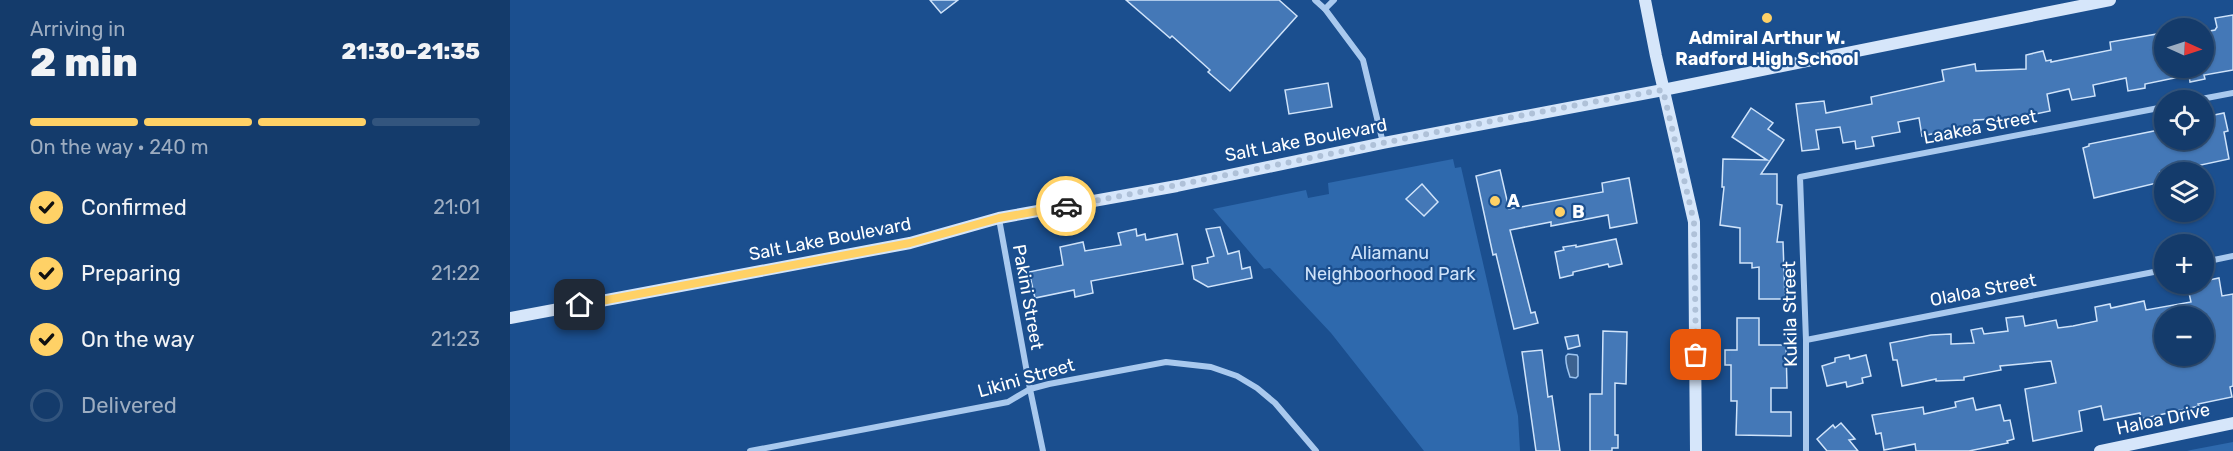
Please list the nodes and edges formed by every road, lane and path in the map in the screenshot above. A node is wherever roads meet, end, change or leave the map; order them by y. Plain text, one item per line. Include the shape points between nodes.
1 (1315, 0) edge
2 (1334, 0) edge
3 (1645, 0) edge
4 (2110, 0) edge
5 (1325, 9) junction
6 (1663, 90) junction
7 (2233, 93) edge
8 (2214, 97) edge
9 (2154, 109) edge
10 (1383, 143) junction
11 (1800, 177) joint
12 (999, 218) junction
13 (2233, 256) edge
14 (2214, 260) edge
15 (2154, 272) edge
16 (510, 318) edge
17 (1806, 340) junction
18 (1030, 389) junction
19 (2233, 423) edge
20 (750, 451) edge
21 (1043, 451) edge
22 (1316, 451) edge
23 (1696, 451) edge
24 (1806, 451) edge
25 (2100, 451) edge

1 - 5 street
2 - 5 street
3 - 6 main road
4 - 6 main road, Salt Lake Boulevard
5 - 10 street via 1363,60
6 - 10 main road, Salt Lake Boulevard
6 - 23 main road via 1694,222
7 - 8 street
9 - 11 street, Laakea Street
10 - 12 main road, Salt Lake Boulevard
11 - 17 street, Kukila Street
12 - 16 main road, Salt Lake Boulevard via 910,243
12 - 18 street, Pakini Street
13 - 14 street
15 - 17 street, Olaloa Street
17 - 24 street, Kukila Street
18 - 20 street, Likini Street via 1008,402
18 - 21 street, Pakini Street
18 - 22 street, Likini Street via 1166,362 1211,367 1237,376 1275,402
19 - 25 main road, Haloa Drive

